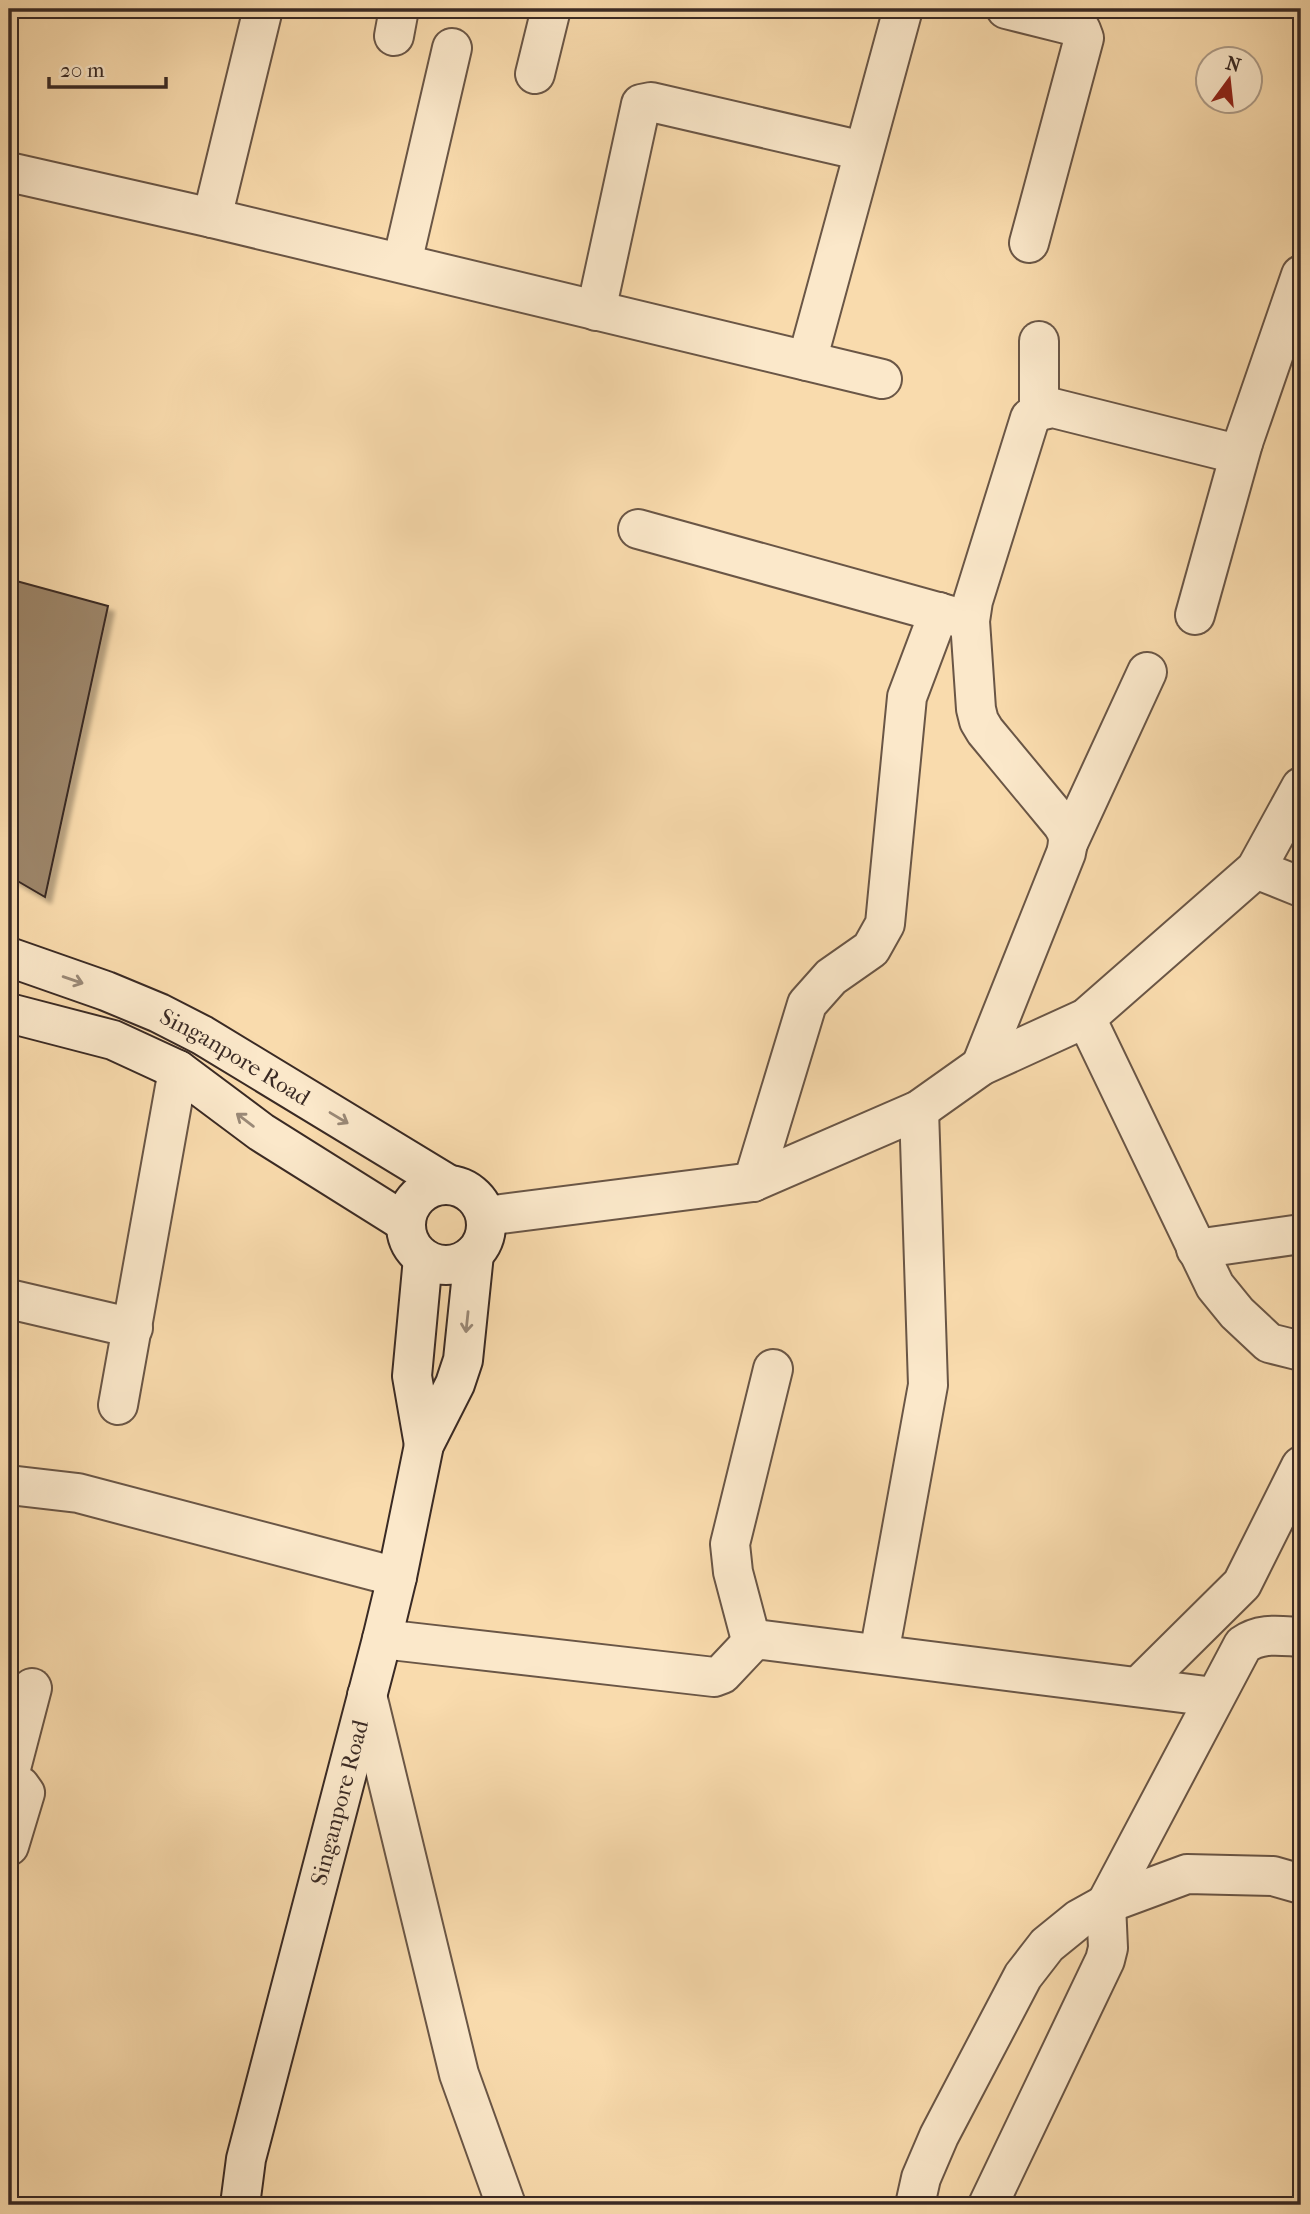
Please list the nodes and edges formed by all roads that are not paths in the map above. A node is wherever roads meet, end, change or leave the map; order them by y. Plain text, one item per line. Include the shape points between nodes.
1 (264, 9) edge
2 (551, 9) edge
3 (903, 9) edge
4 (1006, 9) edge
5 (452, 48) dead end
6 (535, 74) dead end
7 (863, 151) junction
8 (9, 172) edge
9 (212, 218) junction
10 (1029, 243) dead end
11 (402, 263) junction
12 (1298, 298) edge
13 (596, 311) junction
14 (1039, 341) dead end
15 (807, 361) junction
16 (882, 379) dead end
17 (1039, 411) junction
18 (1243, 443) junction
19 (638, 528) dead end
20 (1195, 615) dead end
21 (955, 616) junction
22 (1147, 672) dead end
23 (1301, 787) edge
24 (1069, 841) junction
25 (1256, 869) junction
26 (1301, 887) edge
27 (9, 957) edge
28 (9, 1013) edge
29 (1086, 1018) junction
30 (981, 1066) junction
31 (178, 1070) junction
32 (919, 1110) junction
33 (752, 1182) junction
34 (449, 1185) junction
35 (486, 1216) junction
36 (406, 1223) junction
37 (1301, 1234) edge
38 (1196, 1249) junction
39 (474, 1255) junction
40 (423, 1258) junction
41 (9, 1299) edge
42 (133, 1328) junction
43 (1301, 1351) edge
44 (773, 1369) dead end
45 (118, 1405) dead end
46 (424, 1445) junction
47 (1301, 1466) edge
48 (9, 1485) edge
49 (397, 1577) junction
50 (1301, 1637) edge
51 (382, 1639) junction
52 (751, 1640) junction
53 (879, 1654) junction
54 (1138, 1687) junction
55 (32, 1688) dead end
56 (368, 1695) junction
57 (1214, 1697) junction
58 (9, 1776) edge
59 (9, 1782) edge
60 (9, 1846) edge
61 (1301, 1884) edge
62 (1106, 1904) junction
63 (246, 2159) junction
64 (215, 2205) edge
65 (240, 2205) edge
66 (506, 2205) edge
67 (915, 2205) edge
68 (988, 2205) edge

1 - 9 street
2 - 6 street
3 - 7 street
4 - 10 street via 1074,26 1084,38
5 - 11 street
7 - 13 street via 651,102 641,104
7 - 15 street
8 - 9 street
9 - 11 street
11 - 13 street
12 - 18 street
13 - 15 street
14 - 17 street
15 - 16 street
17 - 18 street via 1053,408 1229,452
17 - 21 street via 1030,418 973,601
18 - 20 street
19 - 21 street
21 - 24 street via 979,722 1062,824
21 - 33 street via 907,697 885,924 872,949 831,976 807,1004
22 - 24 street
23 - 25 street
24 - 30 street
25 - 26 street
25 - 29 street
27 -> 34 street, Singanpore Road via 106,991 181,1024
28 - 31 street, Singanpore Road via 113,1040
29 - 30 street
29 - 38 street
30 - 32 street
36 -> 31 street, Singanpore Road via 261,1132
31 - 42 street
32 - 33 street
32 - 53 street via 928,1385
33 - 35 street
34 - 35 street via 472,1194
34 - 36 street via 436,1186 415,1200
35 - 39 street via 486,1230
36 - 40 street via 407,1236
37 - 38 street
38 - 43 street via 1215,1286 1237,1313 1269,1343
39 - 40 street via 450,1265
39 -> 46 street, Singanpore Road via 463,1360
40 - 46 street, Singanpore Road via 412,1376
41 - 42 street
42 - 45 street
44 - 52 street via 730,1544
46 - 49 street, Singanpore Road
47 - 54 street via 1242,1584
48 - 49 street via 78,1493
49 - 51 street, Singanpore Road
50 - 57 street via 1253,1638 1243,1645
51 - 52 street via 715,1677
51 - 56 street, Singanpore Road
52 - 53 street
53 - 54 street
54 - 57 street
55 - 58 street
56 - 63 street, Singanpore Road
56 - 66 street via 459,2074
57 - 62 street
59 - 60 street via 25,1793
61 - 62 street via 1273,1876 1188,1874
62 - 67 street via 1047,1945 1023,1976 939,2136
62 - 68 street via 1105,1960
63 - 64 street, Singanpore Road
63 - 65 street, Singanpore Road

